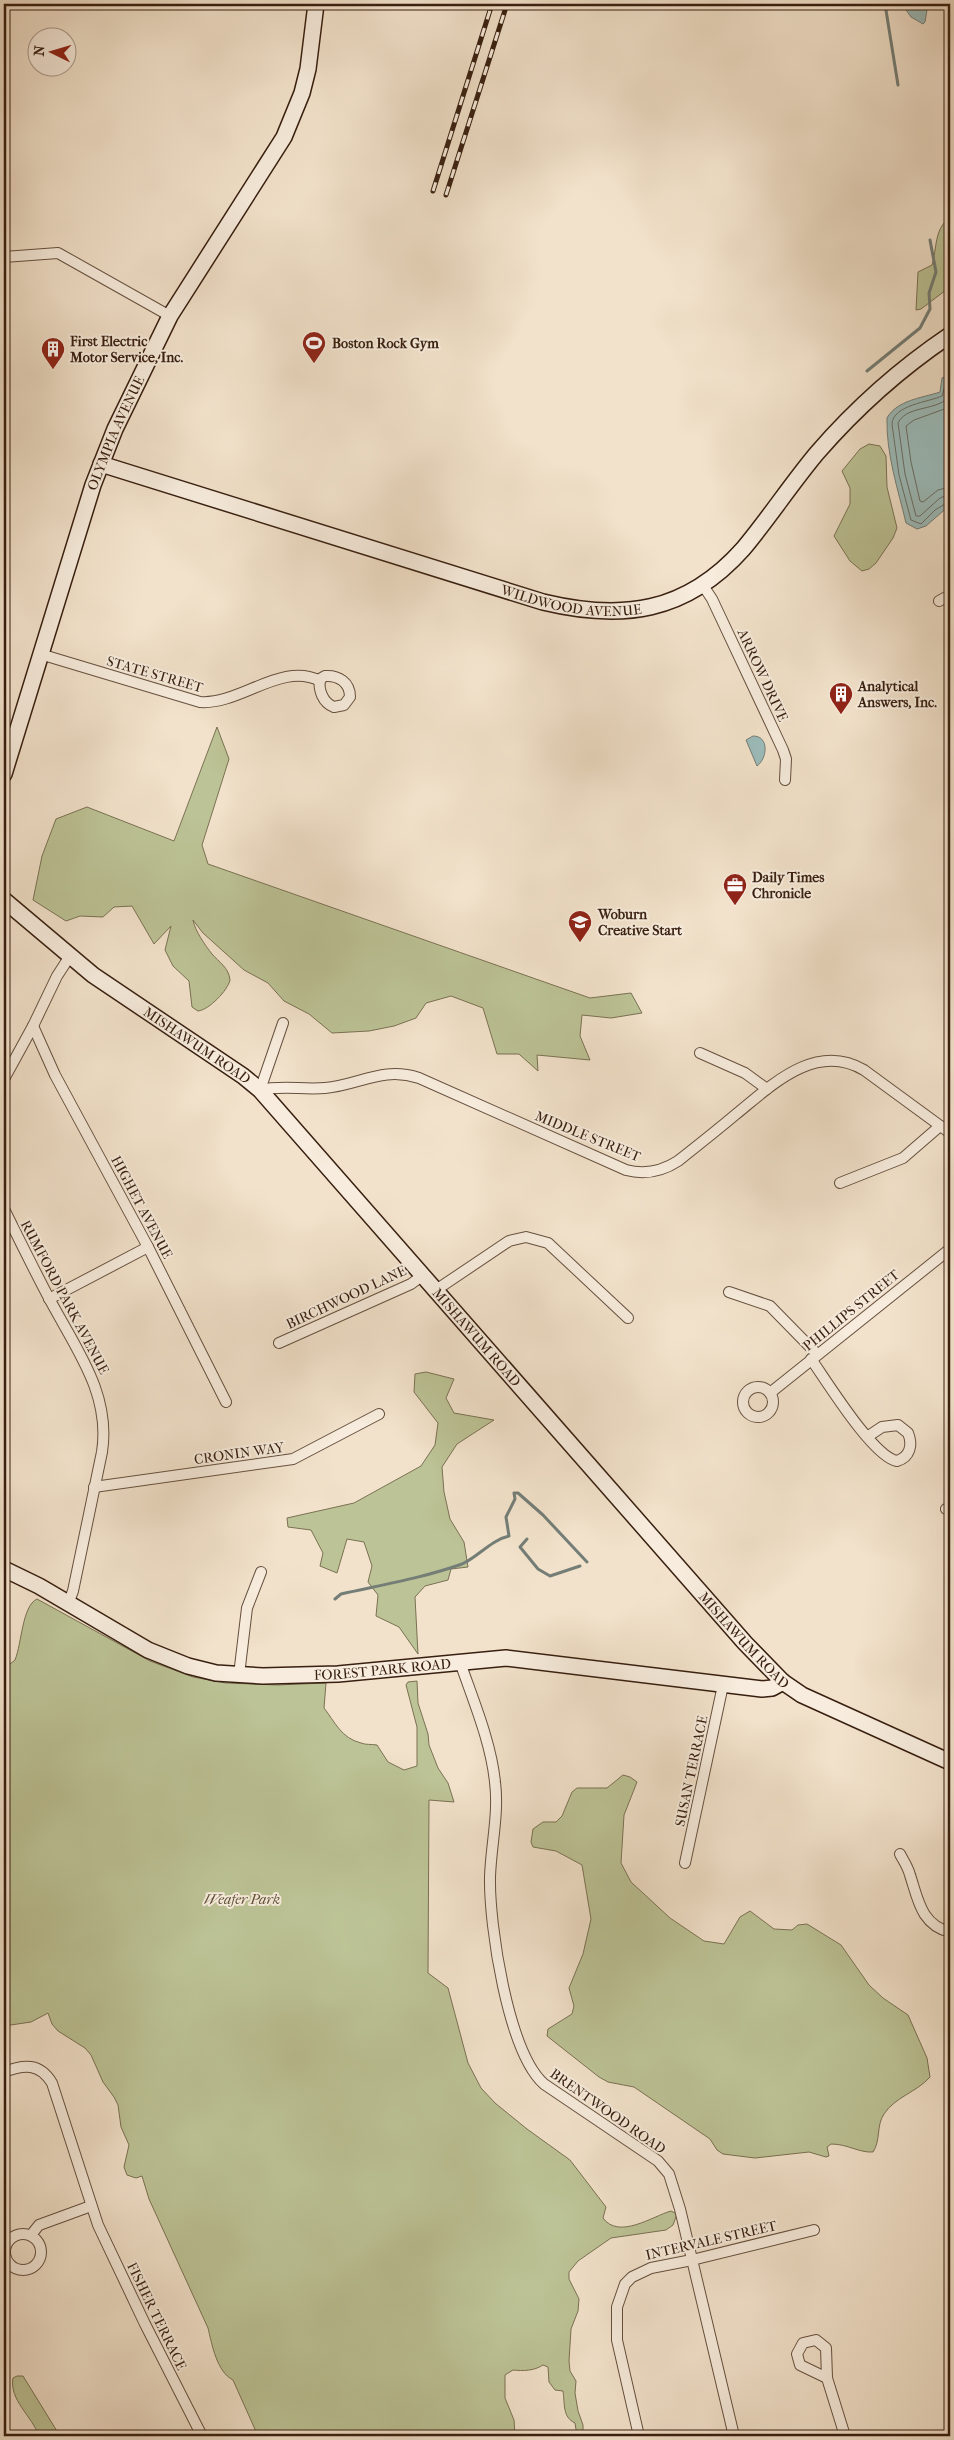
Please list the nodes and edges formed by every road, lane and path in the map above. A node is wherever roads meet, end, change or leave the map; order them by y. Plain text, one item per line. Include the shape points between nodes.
1 (316, 4) edge
2 (4, 257) edge
3 (170, 316) junction
4 (950, 335) edge
5 (101, 464) junction
6 (702, 584) junction
7 (950, 595) edge
8 (939, 601) dead end
9 (40, 654) junction
10 (320, 681) dead end
11 (4, 774) edge
12 (785, 780) dead end
13 (4, 900) edge
14 (70, 956) junction
15 (283, 1023) dead end
16 (33, 1026) junction
17 (700, 1053) dead end
18 (4, 1079) edge
19 (767, 1089) junction
20 (260, 1090) junction
21 (940, 1126) junction
22 (950, 1133) edge
23 (840, 1183) dead end
24 (4, 1209) edge
25 (148, 1247) junction
26 (950, 1249) edge
27 (423, 1275) junction
28 (436, 1290) junction
29 (729, 1292) dead end
30 (50, 1299) junction
31 (628, 1318) dead end
32 (279, 1343) dead end
33 (814, 1357) junction
34 (770, 1393) dead end
35 (226, 1402) dead end
36 (379, 1414) dead end
37 (867, 1437) dead end
38 (94, 1487) junction
39 (4, 1569) edge
40 (261, 1572) dead end
41 (68, 1604) junction
42 (460, 1662) junction
43 (239, 1675) junction
44 (783, 1682) junction
45 (723, 1684) junction
46 (950, 1762) edge
47 (900, 1854) dead end
48 (685, 1863) dead end
49 (950, 1932) edge
50 (4, 2072) edge
51 (91, 2206) junction
52 (814, 2230) dead end
53 (31, 2235) dead end
54 (692, 2260) junction
55 (828, 2378) dead end
56 (202, 2436) edge
57 (639, 2436) edge
58 (734, 2436) edge
59 (845, 2436) edge

1 - 3 main road, OLYMPIA AVENUE via 306,75 284,137
2 - 3 street via 58,253
3 - 5 main road, OLYMPIA AVENUE via 127,402
4 - 6 main road, WILDWOOD AVENUE via 894,377 848,420 804,468 744,547
5 - 6 main road, WILDWOOD AVENUE via 516,594 575,609 608,612 640,609 671,600
5 - 9 main road, OLYMPIA AVENUE
6 - 12 street, ARROW DRIVE via 712,598 784,753
7 - 8 street
9 - 10 street, STATE STREET via 200,702 230,699 290,677 309,677
9 - 11 main road, OLYMPIA AVENUE
13 - 14 main road, MISHAWUM ROAD
14 - 16 street
14 - 20 main road, MISHAWUM ROAD via 124,998
15 - 20 street
16 - 18 street
16 - 25 street, HIGHET AVENUE via 55,1075
17 - 19 street via 745,1073
19 - 20 street, MIDDLE STREET via 678,1161 663,1170 644,1173 618,1166 405,1074 382,1074 328,1088
19 - 21 street, MIDDLE STREET via 806,1065 845,1062 870,1075
20 - 27 main road, MISHAWUM ROAD
21 - 22 street, MIDDLE STREET
21 - 23 street via 904,1158
24 - 30 street, RUMFORD PARK AVENUE
25 - 30 street
25 - 35 street, HIGHET AVENUE
26 - 33 street, PHILLIPS STREET
27 - 28 main road, MISHAWUM ROAD
27 - 32 street, BIRCHWOOD LANE via 410,1285
28 - 31 street via 508,1241 531,1238 550,1245
28 - 44 main road, MISHAWUM ROAD via 745,1643
29 - 33 street via 770,1306
30 - 38 street, RUMFORD PARK AVENUE via 95,1382 100,1398 103,1443
33 - 34 street, PHILLIPS STREET
33 - 37 street
36 - 38 street, CRONIN WAY via 293,1459
38 - 41 street, RUMFORD PARK AVENUE via 74,1591
39 - 41 main road, FOREST PARK ROAD
40 - 43 street via 245,1614
41 - 43 main road, FOREST PARK ROAD via 160,1656 196,1669
42 - 43 main road, FOREST PARK ROAD via 357,1673
42 - 45 main road, FOREST PARK ROAD via 512,1658
42 - 54 street, BRENTWOOD ROAD via 494,1774 496,1811 490,1879 492,1911 501,1969 524,2055 534,2074 544,2084 642,2149 664,2168 675,2188
44 - 45 main road, FOREST PARK ROAD via 765,1689
44 - 46 main road, MISHAWUM ROAD via 813,1700
45 - 48 street, SUSAN TERRACE
47 - 49 street via 923,1913 935,1926
50 - 51 street, FISHER TERRACE via 34,2066 50,2079
51 - 53 street via 39,2225
51 - 56 street, FISHER TERRACE via 122,2278
52 - 54 street, INTERVALE STREET
54 - 57 street, INTERVALE STREET via 642,2271 628,2281 620,2295 616,2317 617,2340
54 - 58 street, BRENTWOOD ROAD
55 - 59 street

